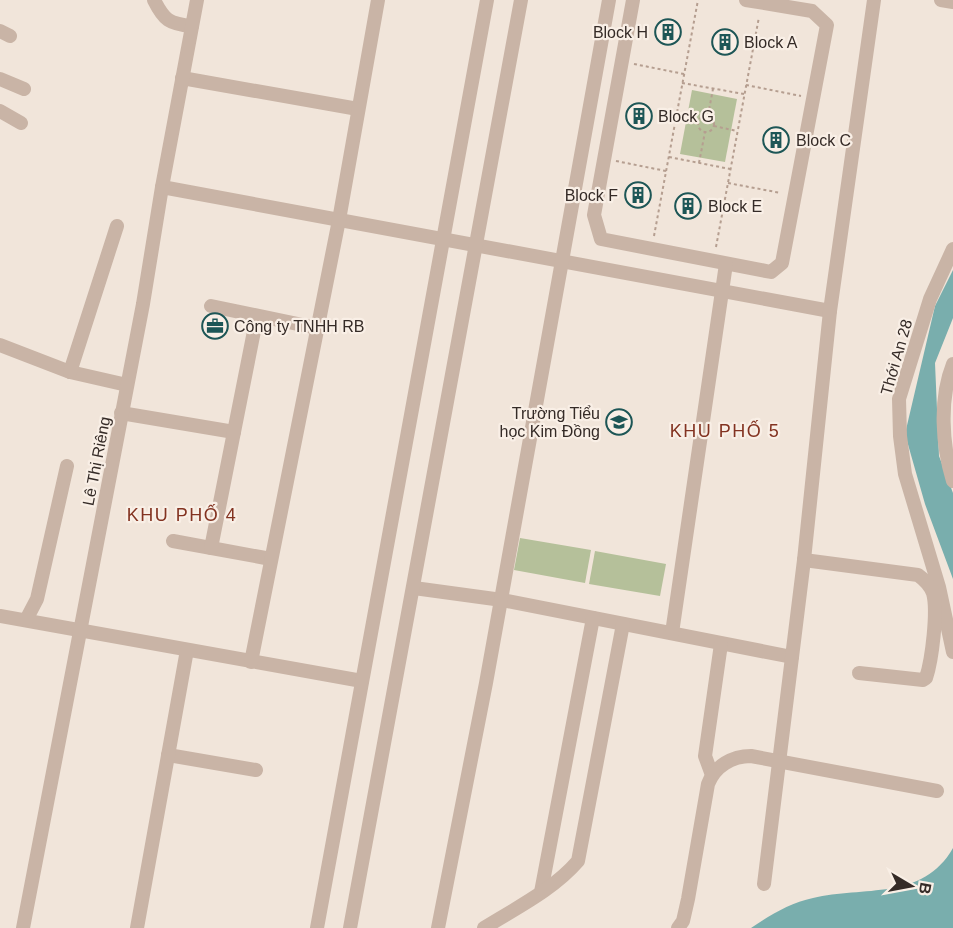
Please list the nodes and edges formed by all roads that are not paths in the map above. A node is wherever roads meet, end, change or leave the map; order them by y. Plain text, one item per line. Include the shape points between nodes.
1 (154, 0) edge
2 (197, 0) edge
3 (378, 0) edge
4 (487, 0) edge
5 (522, 0) edge
6 (609, 0) edge
7 (633, 0) edge
8 (746, 0) edge
9 (874, 0) edge
10 (941, 0) edge
11 (953, 2) edge
12 (192, 26) junction
13 (182, 78) junction
14 (0, 79) edge
15 (24, 89) dead end
16 (358, 110) junction
17 (0, 111) edge
18 (21, 123) dead end
19 (162, 187) junction
20 (339, 220) junction
21 (117, 226) dead end
22 (443, 240) junction
23 (477, 246) junction
24 (953, 249) edge
25 (562, 260) junction
26 (720, 263) junction
27 (721, 291) junction
28 (211, 306) dead end
29 (830, 311) junction
30 (257, 316) junction
31 (317, 328) junction
32 (0, 345) edge
33 (953, 364) edge
34 (70, 372) junction
35 (127, 385) junction
36 (122, 413) junction
37 (234, 432) junction
38 (67, 466) dead end
39 (953, 481) edge
40 (173, 541) dead end
41 (211, 548) junction
42 (271, 559) junction
43 (804, 560) junction
44 (414, 588) junction
45 (502, 600) junction
46 (0, 616) edge
47 (593, 618) junction
48 (26, 620) junction
49 (623, 624) junction
50 (80, 630) junction
51 (672, 633) junction
52 (721, 644) junction
53 (187, 650) junction
54 (953, 652) edge
55 (792, 657) junction
56 (251, 662) junction
57 (859, 674) dead end
58 (362, 681) junction
59 (168, 755) junction
60 (779, 760) junction
61 (256, 770) dead end
62 (712, 775) junction
63 (937, 791) dead end
64 (764, 884) dead end
65 (541, 892) junction
66 (23, 928) edge
67 (137, 928) edge
68 (317, 928) edge
69 (350, 928) edge
70 (438, 928) edge
71 (484, 928) edge
72 (678, 928) edge

1 - 12 street via 162,15 174,24
2 - 12 street, Lê Thị Riêng
3 - 16 street
4 - 22 street
5 - 23 street
6 - 25 street
7 - 26 street via 594,215 601,239
8 - 26 street via 812,11 827,25 782,262 771,272
9 - 29 street
10 - 11 street
12 - 13 street, Lê Thị Riêng
13 - 16 street
13 - 19 street, Lê Thị Riêng
14 - 15 street
16 - 20 street
17 - 18 street
19 - 20 street
19 - 35 street, Lê Thị Riêng
20 - 22 street
20 - 31 street
21 - 34 street
22 - 23 street
22 - 58 street
23 - 25 street
23 - 44 street
24 - 54 street, Thới An 28 via 930,299 899,399 905,474 939,587
25 - 27 street
25 - 45 street
26 - 27 street
27 - 29 street
27 - 51 street
28 - 30 street
29 - 43 street
30 - 31 street
30 - 37 street
31 - 42 street
32 - 34 street
33 - 39 street via 947,379 944,423
34 - 35 street
35 - 36 street, Lê Thị Riêng
36 - 37 street
36 - 50 street, Lê Thị Riêng
37 - 41 street
38 - 48 street via 38,599
40 - 41 street
41 - 42 street
42 - 56 street
43 - 55 street
43 - 57 street via 918,575 929,585 934,599 934,624 926,678
44 - 45 street
44 - 69 street
45 - 47 street
45 - 70 street
46 - 48 street
47 - 49 street
47 - 65 street
48 - 50 street
49 - 51 street
49 - 65 street via 578,861
50 - 53 street
50 - 66 street, Lê Thị Riêng
51 - 52 street
52 - 55 street
52 - 62 street via 705,756
53 - 56 street
53 - 59 street
55 - 60 street
56 - 58 street
58 - 68 street
59 - 61 street
59 - 67 street
60 - 62 street via 740,756
60 - 63 street
60 - 64 street
62 - 72 street via 683,921
65 - 71 street

